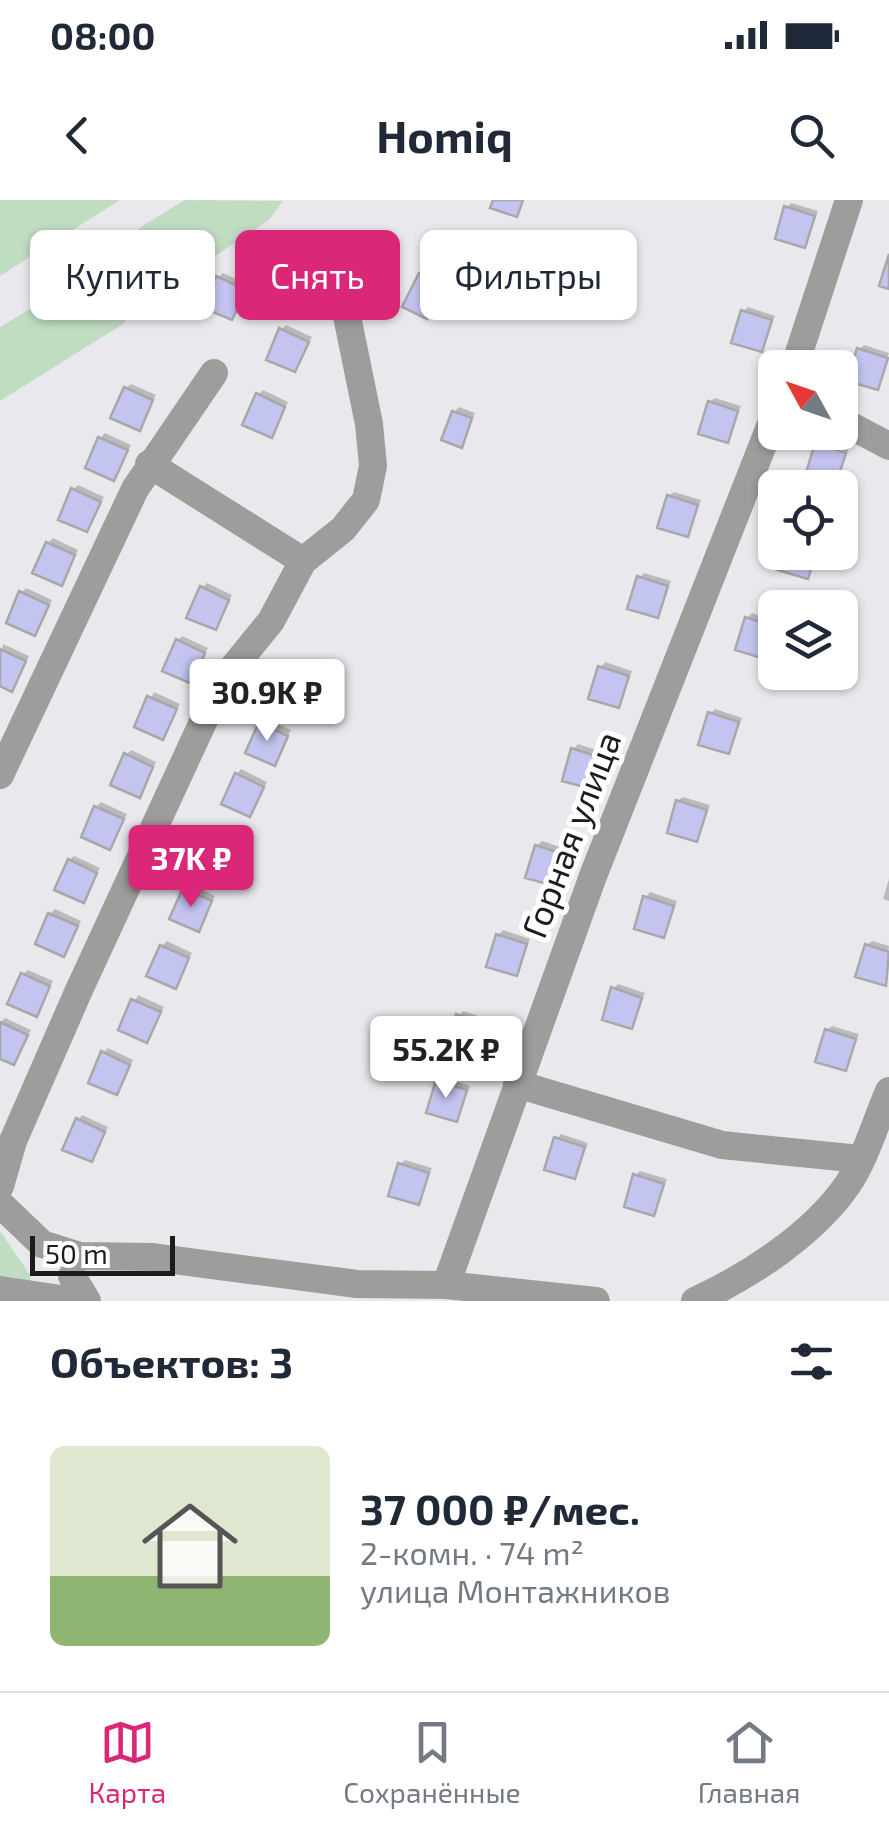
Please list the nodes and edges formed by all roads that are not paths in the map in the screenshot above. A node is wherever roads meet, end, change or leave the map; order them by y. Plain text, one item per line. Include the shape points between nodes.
1 (849, 200) edge
2 (347, 320) edge
3 (800, 350) edge
4 (214, 373) dead end
5 (858, 430) edge
6 (889, 446) edge
7 (761, 450) edge
8 (149, 464) junction
9 (303, 560) junction
10 (0, 774) edge
11 (517, 1084) junction
12 (889, 1092) edge
13 (860, 1159) junction
14 (0, 1186) edge
15 (0, 1204) edge
16 (446, 1285) junction
17 (72, 1287) edge
18 (0, 1290) edge
19 (596, 1301) edge
20 (695, 1301) edge

1 - 3 street
2 - 9 street via 373,466 356,515
4 - 8 street
5 - 6 street
7 - 11 street, Горная улица
8 - 9 street
8 - 10 street
9 - 14 street via 271,621 222,682 79,990
11 - 13 street via 706,1142
11 - 16 street, Горная улица
12 - 13 street
13 - 20 street via 829,1207 778,1251
15 - 17 street via 42,1244
16 - 17 street via 358,1284 151,1257
16 - 19 street
17 - 18 street

